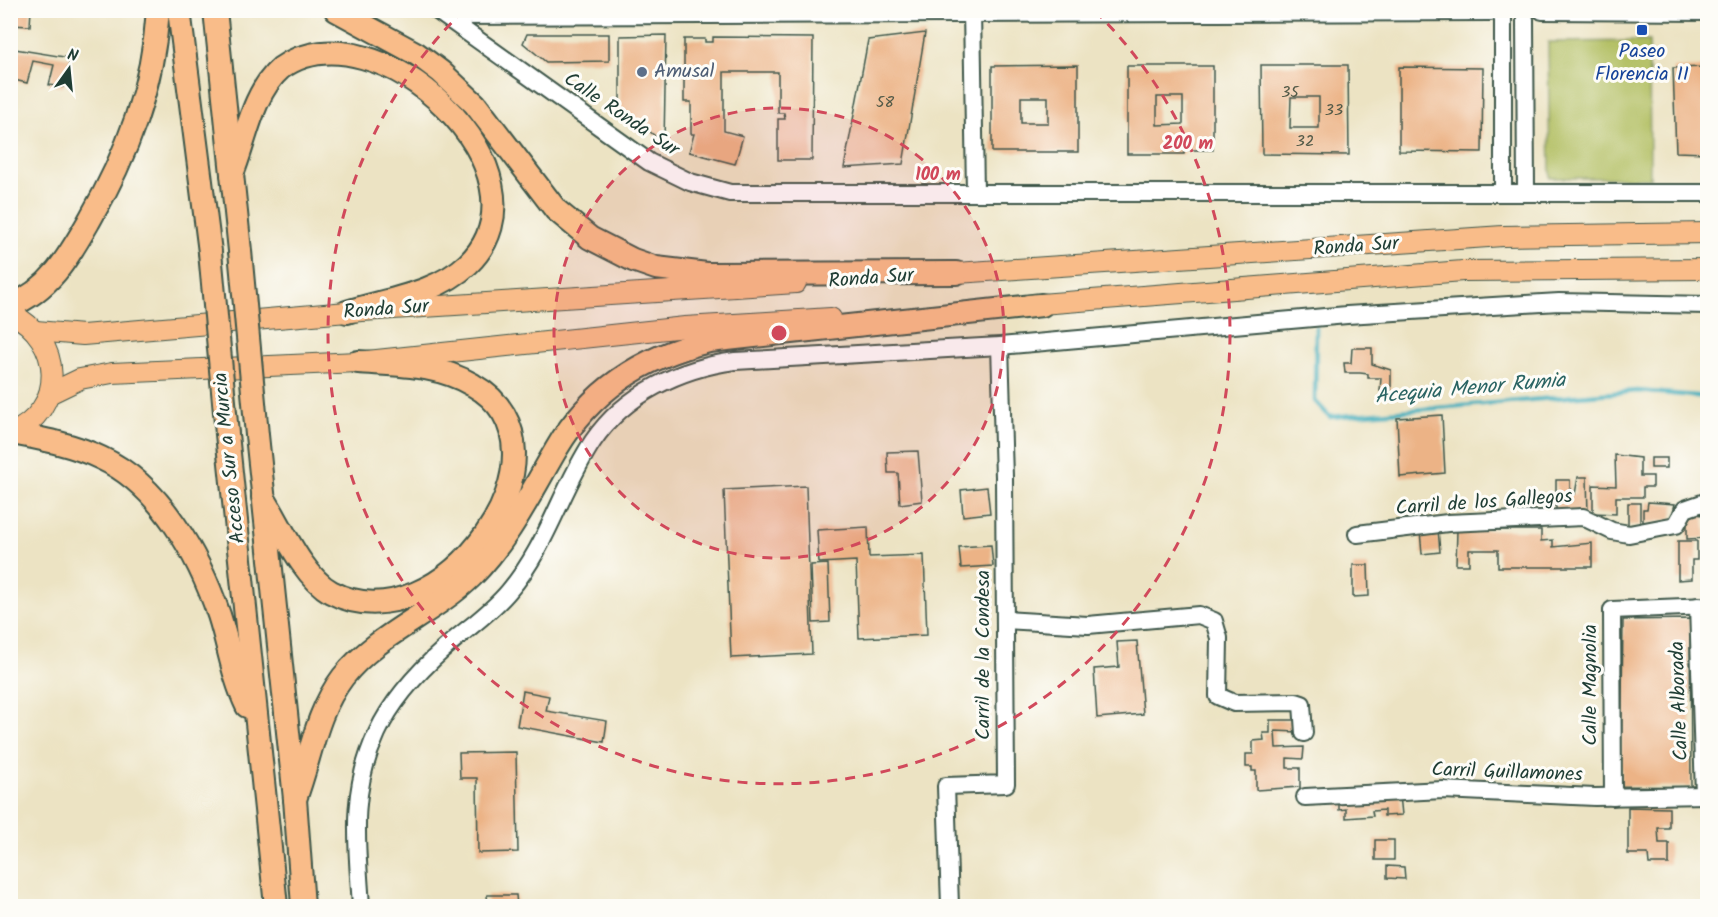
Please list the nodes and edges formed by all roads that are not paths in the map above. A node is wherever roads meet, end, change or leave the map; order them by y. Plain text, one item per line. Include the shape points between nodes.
1 (159, 10) edge
2 (178, 10) edge
3 (215, 10) edge
4 (336, 10) edge
5 (1543, 11) edge
6 (972, 12) edge
7 (1707, 12) edge
8 (440, 13) edge
9 (679, 13) edge
10 (764, 13) edge
11 (1494, 14) edge
12 (1525, 19) junction
13 (232, 174) junction
14 (975, 192) junction
15 (1503, 192) junction
16 (1526, 192) junction
17 (1707, 193) edge
18 (1707, 233) edge
19 (1707, 269) edge
20 (956, 273) junction
21 (1042, 304) junction
22 (1707, 305) edge
23 (10, 306) edge
24 (347, 312) junction
25 (10, 313) edge
26 (36, 332) junction
27 (1000, 346) junction
28 (358, 362) junction
29 (49, 394) junction
30 (12, 434) edge
31 (263, 497) junction
32 (1707, 501) edge
33 (1357, 534) dead end
34 (1703, 606) edge
35 (1006, 620) junction
36 (255, 723) junction
37 (1304, 733) dead end
38 (1706, 795) edge
39 (1305, 797) dead end
40 (1612, 797) junction
41 (295, 799) junction
42 (276, 906) edge
43 (303, 906) edge
44 (361, 906) edge
45 (950, 906) edge

1 - 23 highway via 143,99 115,176 67,259 43,288
2 - 36 highway, Acceso Sur a Murcia, bridge via 210,252
3 - 13 highway, Acceso Sur a Murcia
4 - 20 highway via 407,48 441,72 475,104 556,210 590,237 633,261 707,274
5 - 7 street
5 - 12 street
6 - 10 street
6 - 11 street
6 - 14 street
8 - 9 street
8 - 14 street, Calle Ronda Sur via 649,162 690,182 730,193
9 - 10 street
11 - 12 street
11 - 15 street
12 - 16 street
13 - 24 highway via 263,90 281,68 310,51 340,47 374,55 420,81 451,108 478,147 492,186 491,221 480,249 455,274 435,286
13 - 31 highway, Acceso Sur a Murcia, bridge
14 - 15 street, Calle Ronda Sur
15 - 16 street, Calle Ronda Sur
16 - 17 street, Calle Ronda Sur
18 - 20 main road, Ronda Sur via 1503,236
19 - 21 main road, Ronda Sur via 1463,271
20 - 24 main road, Ronda Sur
21 - 28 main road, Ronda Sur via 685,327
21 - 41 highway via 709,341 662,354 624,375 575,421 506,536 487,560 450,595 370,651 344,677 320,716
22 - 27 street via 1559,303 1359,314
24 - 26 main road, Ronda Sur via 83,335
25 - 26 main road
26 - 29 main road via 51,361
27 - 35 street, Carril de la Condesa
27 - 44 street via 705,365 656,386 611,420 593,442 521,577 407,686 377,733 360,782 355,813
28 - 29 main road, Ronda Sur via 112,373 80,379
28 - 31 highway via 439,370 475,386 499,409 513,438 514,464 504,503 487,532 459,564 414,596 363,604 329,591 317,581
29 - 30 main road via 31,421
30 - 36 highway via 102,459 140,485 157,503 187,546 211,592 237,685
31 - 41 highway, Acceso Sur a Murcia
32 - 33 street, Carril de los Gallegos via 1685,509 1676,525 1629,534 1612,531 1583,517 1448,523
34 - 38 street, Calle Alborada
34 - 40 street, Calle Magnolia via 1612,610
35 - 37 street via 1088,625 1206,617 1214,621 1219,638 1218,696 1234,703 1302,704
35 - 45 street, Carril de la Condesa via 1006,784 946,786
36 - 42 highway, Acceso Sur a Murcia
38 - 40 street, Carril Guillamones
39 - 40 street, Carril Guillamones via 1443,790
41 - 43 highway, Acceso Sur a Murcia

